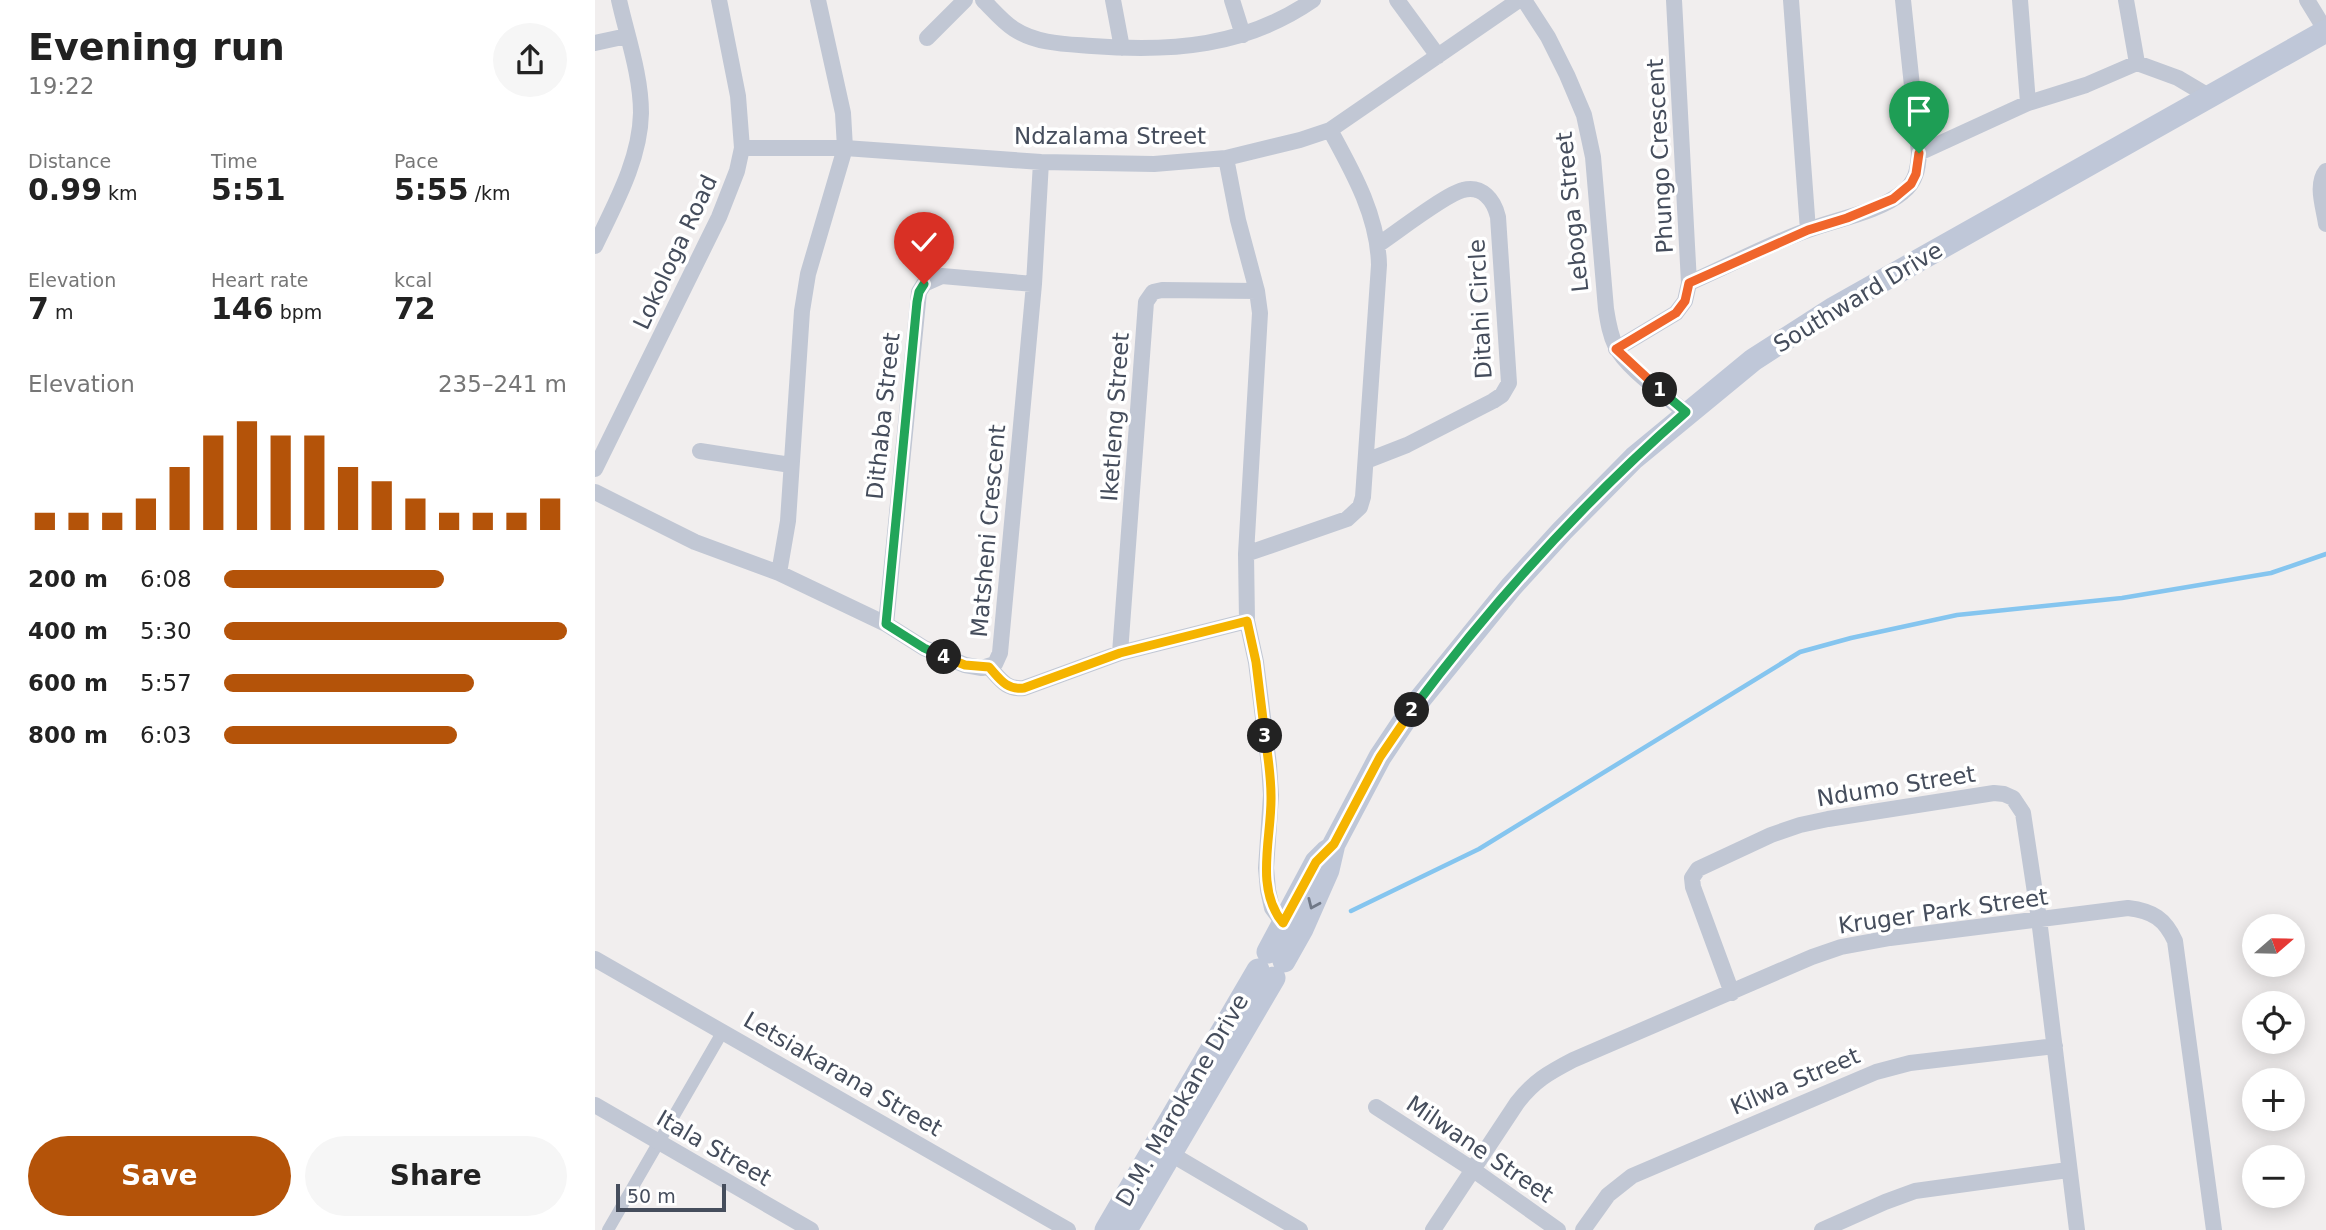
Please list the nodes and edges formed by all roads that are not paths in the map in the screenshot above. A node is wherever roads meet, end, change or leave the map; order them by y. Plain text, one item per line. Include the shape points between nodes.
1 (619, 0) edge
2 (719, 0) edge
3 (818, 0) edge
4 (965, 0) edge
5 (983, 0) edge
6 (1113, 0) edge
7 (1231, 0) edge
8 (1313, 0) edge
9 (1397, 0) edge
10 (1521, 0) edge
11 (1674, 0) edge
12 (1791, 0) edge
13 (1903, 0) edge
14 (2020, 0) edge
15 (2126, 0) edge
16 (2307, 0) edge
17 (2326, 31) edge
18 (1243, 35) junction
19 (627, 36) junction
20 (927, 38) dead end
21 (595, 43) edge
22 (1122, 48) junction
23 (1438, 56) junction
24 (2137, 64) junction
25 (2210, 97) junction
26 (2028, 103) junction
27 (1330, 130) junction
28 (742, 148) junction
29 (845, 148) junction
30 (1919, 153) junction
31 (1226, 158) junction
32 (1041, 162) junction
33 (2326, 171) edge
34 (2326, 224) edge
35 (600, 225) edge
36 (1808, 230) junction
37 (1379, 244) junction
38 (595, 246) edge
39 (1689, 283) junction
40 (1034, 284) junction
41 (1257, 291) junction
42 (1616, 349) junction
43 (1686, 412) junction
44 (700, 451) dead end
45 (1366, 461) junction
46 (792, 465) junction
47 (595, 469) edge
48 (595, 492) edge
49 (1245, 554) junction
50 (779, 573) junction
51 (1247, 621) junction
52 (886, 624) junction
53 (1457, 652) joint
54 (1120, 653) junction
55 (989, 667) junction
56 (1334, 844) junction
57 (2039, 919) junction
58 (1283, 923) junction
59 (595, 959) edge
60 (1271, 965) junction
61 (1732, 993) junction
62 (723, 1031) junction
63 (2055, 1046) junction
64 (595, 1105) edge
65 (1376, 1107) dead end
66 (659, 1142) junction
67 (1171, 1154) junction
68 (1472, 1170) junction
69 (2068, 1170) junction
70 (1276, 1224) edge
71 (608, 1230) edge
72 (811, 1230) edge
73 (1067, 1230) edge
74 (1106, 1230) edge
75 (1126, 1230) edge
76 (1300, 1230) edge
77 (1433, 1230) edge
78 (1558, 1230) edge
79 (1583, 1230) edge
80 (1822, 1230) edge
81 (2077, 1230) edge
82 (2214, 1230) edge

1 - 19 street
2 - 28 street, Lokologa Road via 738,96
3 - 29 street via 843,113
4 - 20 street
5 - 22 street via 1015,29 1032,37
6 - 22 street
7 - 18 street
8 - 18 street via 1288,17
9 - 23 street
10 - 23 street, Ndzalama Street
10 - 42 street, Leboga Street via 1548,37 1584,115 1593,157 1606,309
11 - 39 street, Phungo Crescent
12 - 36 street
13 - 30 street
14 - 26 street
15 - 24 street
16 - 17 street
17 - 25 main road, Southward Drive
18 - 22 street via 1208,44
19 - 21 street
19 - 35 street via 638,82 639,134 627,179
23 - 27 street, Ndzalama Street
24 - 25 street via 2178,78
24 - 26 street
25 - 43 main road, Southward Drive via 1834,308 1753,360
26 - 30 street
27 - 31 street, Ndzalama Street
27 - 37 street via 1366,203
28 - 29 street, Ndzalama Street
28 - 47 street, Lokologa Road via 719,217
29 - 32 street, Ndzalama Street
29 - 46 street via 808,274
30 - 36 street via 1916,174 1904,192
31 - 32 street, Ndzalama Street via 1154,164
31 - 41 street
32 - 40 street, Matsheni Crescent
33 - 34 street via 2321,187
35 - 38 street
36 - 39 street
37 - 45 street
37 - 45 street, Ditahi Circle via 1456,193 1473,189 1489,196 1497,217 1509,383 1493,401
39 - 42 street, Phungo Crescent via 1681,308
40 - 52 street, Dithaba Street via 942,276 924,284 919,292
40 - 55 street, Matsheni Crescent via 1000,653
41 - 49 street via 1260,334
41 - 54 street, Iketleng Street via 1161,290 1146,302
42 - 43 street
43 - 53 main road, Southward Drive via 1562,531
44 - 46 street
45 - 49 street via 1363,497 1354,514
46 - 50 street
48 - 50 street, Matsheni Crescent via 695,541
49 - 51 street
50 - 52 street, Matsheni Crescent
51 - 54 street
51 - 58 street via 1269,765 1268,890 1272,908
52 - 55 street, Matsheni Crescent via 943,656 965,665
53 - 56 main road, D.M. Marokane Drive via 1380,757
54 - 55 street via 1024,688 1006,686
56 - 58 main road, D.M. Marokane Drive via 1316,862
56 -> 60 main road, D.M. Marokane Drive via 1323,882
57 - 61 street, Kruger Park Street via 1841,947
57 - 61 street, Ndumo Street via 2022,813 2013,798 1994,793 1828,819 1772,835 1698,869 1692,878
57 - 63 street, Ndumo Street
57 - 82 street, Kruger Park Street via 2129,908 2156,915 2170,932 2179,955
58 - 60 main road, D.M. Marokane Drive
59 - 62 street, Letsiakarana Street
60 - 67 main road, D.M. Marokane Drive
60 - 74 main road, D.M. Marokane Drive
61 - 68 street, Kruger Park Street via 1549,1072 1531,1085
62 - 66 street
62 - 73 street, Letsiakarana Street
63 - 69 street, Ndumo Street
63 - 79 street, Kilwa Street via 1910,1063 1861,1077 1632,1176 1608,1195
64 - 66 street, Itala Street
65 - 68 street, Milwane Street
66 - 71 street
66 - 72 street, Itala Street
67 - 70 street
67 - 75 main road, D.M. Marokane Drive
68 - 77 street, Kruger Park Street
68 - 78 street, Milwane Street
69 - 80 street via 1915,1191
69 - 81 street, Ndumo Street
70 - 76 street

